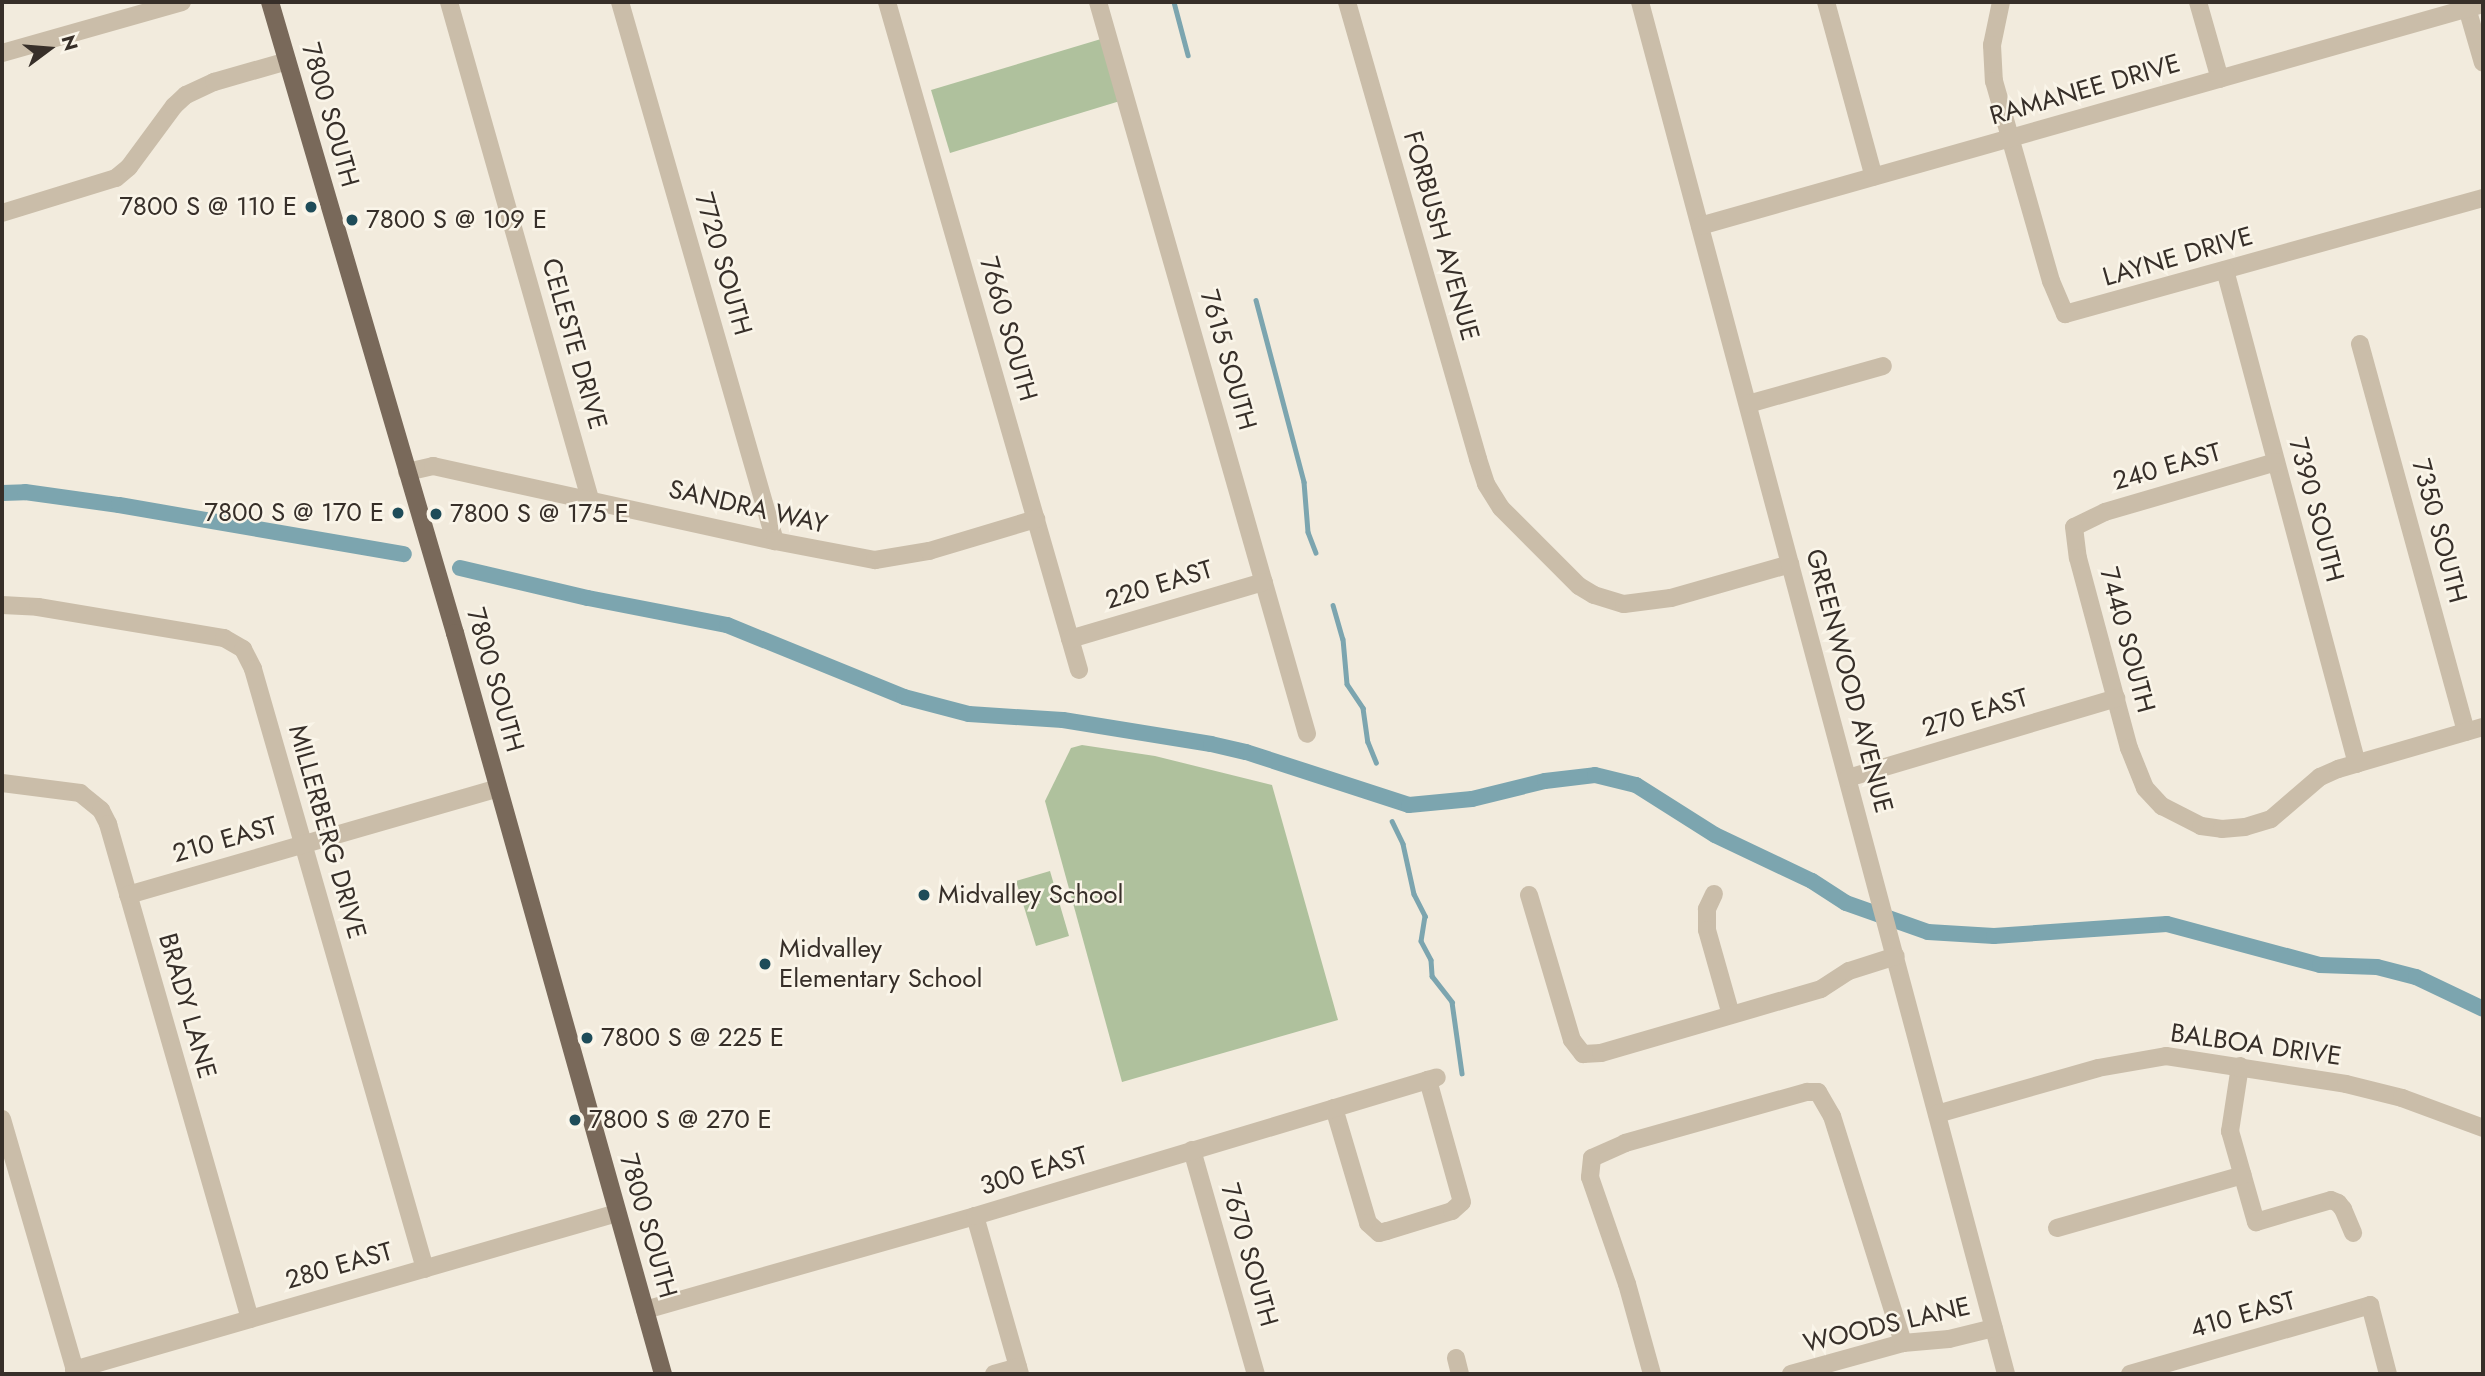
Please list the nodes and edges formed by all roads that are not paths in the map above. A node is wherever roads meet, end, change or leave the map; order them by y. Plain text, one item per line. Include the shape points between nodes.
1 (270, 2) edge
2 (449, 2) edge
3 (620, 2) edge
4 (887, 2) edge
5 (1098, 2) edge
6 (1347, 2) edge
7 (1640, 2) edge
8 (1826, 2) edge
9 (2001, 2) edge
10 (2198, 2) edge
11 (173, 3) edge
12 (2475, 6) edge
13 (2, 53) edge
14 (287, 61) junction
15 (2483, 63) edge
16 (2220, 79) junction
17 (2010, 139) junction
18 (1874, 177) junction
19 (2483, 198) edge
20 (2, 213) edge
21 (1700, 226) junction
22 (2225, 270) junction
23 (2360, 344) dead end
24 (1883, 366) dead end
25 (1748, 404) junction
26 (2276, 462) junction
27 (407, 472) junction
28 (590, 499) junction
29 (1036, 520) junction
30 (2074, 527) joint
31 (775, 541) junction
32 (1790, 564) junction
33 (1264, 582) junction
34 (2, 606) edge
35 (1070, 639) junction
36 (1079, 670) dead end
37 (2116, 698) junction
38 (2475, 730) edge
39 (1307, 734) dead end
40 (2357, 764) junction
41 (1849, 778) junction
42 (2, 783) edge
43 (498, 788) junction
44 (303, 845) junction
45 (1714, 894) dead end
46 (128, 895) junction
47 (1529, 895) dead end
48 (1894, 949) junction
49 (1731, 1015) junction
50 (2240, 1066) junction
51 (1334, 1108) junction
52 (1937, 1114) junction
53 (2, 1119) edge
54 (2483, 1128) edge
55 (1192, 1150) junction
56 (2243, 1175) junction
57 (617, 1213) junction
58 (975, 1216) junction
59 (2057, 1228) dead end
60 (2353, 1233) dead end
61 (425, 1269) junction
62 (645, 1310) junction
63 (250, 1319) junction
64 (1994, 1328) junction
65 (1903, 1343) junction
66 (1019, 1371) edge
67 (75, 1372) edge
68 (663, 1374) edge
69 (994, 1374) edge
70 (1256, 1374) edge
71 (1652, 1374) edge
72 (1791, 1374) edge
73 (2006, 1374) edge
74 (2130, 1374) edge
75 (2388, 1374) edge

1 - 14 main road, 7800 SOUTH
2 - 28 street, CELESTE DRIVE
3 - 31 street, 7720 SOUTH
4 - 29 street, 7660 SOUTH
5 - 33 street, 7615 SOUTH
6 - 32 street, FORBUSH AVENUE via 1486,484 1511,521 1579,586 1609,601 1639,604 1671,598
7 - 21 street, GREENWOOD AVENUE
8 - 18 street
9 - 17 street via 1992,63
10 - 16 street
11 - 13 street
12 - 15 street
12 - 16 street, RAMANEE DRIVE
14 - 20 street via 186,94 130,167 116,178
14 - 27 main road, 7800 SOUTH
16 - 17 street, RAMANEE DRIVE
17 - 18 street, RAMANEE DRIVE
17 - 22 street, LAYNE DRIVE via 2065,314
18 - 21 street, RAMANEE DRIVE
19 - 22 street, LAYNE DRIVE
21 - 25 street, GREENWOOD AVENUE
22 - 26 street, 7390 SOUTH
23 - 38 street, 7350 SOUTH
24 - 25 street
25 - 32 street, GREENWOOD AVENUE
26 - 30 street, 240 EAST via 2105,512
26 - 40 street, 7390 SOUTH
27 - 28 street, SANDRA WAY via 433,466
27 - 43 main road, 7800 SOUTH
28 - 31 street, SANDRA WAY
29 - 31 street, SANDRA WAY via 899,558 849,557
29 - 35 street, 7660 SOUTH
30 - 37 street, 7440 SOUTH via 2078,558
32 - 41 street, GREENWOOD AVENUE
33 - 35 street, 220 EAST
33 - 39 street, 7615 SOUTH
34 - 44 street, MILLERBERG DRIVE via 38,607 224,638 243,649
35 - 36 street, 7660 SOUTH
37 - 40 street, 7440 SOUTH via 2145,788 2162,806 2201,826 2245,827 2270,819 2320,777
37 - 41 street, 270 EAST
38 - 40 street, 7440 SOUTH
41 - 48 street, GREENWOOD AVENUE
42 - 46 street, BRADY LANE via 80,793 92,800 108,824
43 - 44 street, 210 EAST
43 - 57 main road, 7800 SOUTH
44 - 46 street, 210 EAST
44 - 61 street, MILLERBERG DRIVE
45 - 49 street via 1707,909 1707,930
46 - 63 street, BRADY LANE
47 - 49 street via 1578,1051 1601,1053
48 - 49 street via 1821,989
48 - 52 street, GREENWOOD AVENUE
50 - 52 street, BALBOA DRIVE via 2166,1056 2132,1060
50 - 54 street, BALBOA DRIVE via 2402,1098
50 - 56 street via 2230,1120
51 - 51 street, 300 EAST via 1432,1079 1462,1202 1452,1211 1379,1233 1368,1223
51 - 55 street, 300 EAST
52 - 64 street, GREENWOOD AVENUE
53 - 67 street
55 - 58 street, 300 EAST
55 - 70 street, 7670 SOUTH
56 - 59 street
56 - 60 street via 2256,1222 2331,1200 2343,1209
57 - 61 street, 280 EAST
57 - 62 main road, 7800 SOUTH
58 - 62 street, 300 EAST
58 - 66 street
61 - 63 street, 280 EAST
62 - 68 main road, 7800 SOUTH
63 - 67 street, 280 EAST
64 - 65 street, WOODS LANE via 1949,1339
64 - 73 street, GREENWOOD AVENUE
65 - 71 street via 1832,1116 1818,1092 1791,1095 1625,1143 1592,1158 1590,1177
65 - 72 street, WOODS LANE
66 - 69 street
74 - 75 street, 410 EAST via 2370,1305

